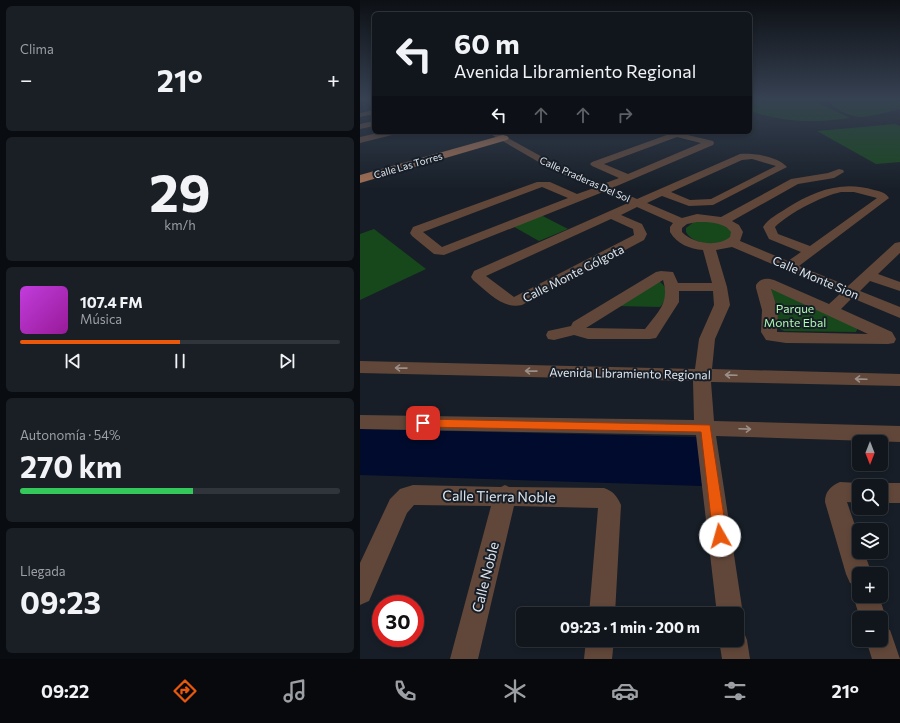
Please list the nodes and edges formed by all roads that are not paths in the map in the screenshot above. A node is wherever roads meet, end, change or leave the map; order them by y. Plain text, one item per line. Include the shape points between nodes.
1 (385, 134) edge
2 (495, 134) edge
3 (503, 138) junction
4 (360, 140) edge
5 (839, 172) dead end
6 (628, 178) junction
7 (360, 179) edge
8 (604, 188) junction
9 (662, 192) junction
10 (577, 198) junction
11 (638, 203) junction
12 (612, 215) junction
13 (724, 221) junction
14 (681, 222) junction
15 (732, 242) junction
16 (900, 246) edge
17 (709, 247) junction
18 (811, 250) junction
19 (790, 266) junction
20 (867, 274) junction
21 (672, 287) junction
22 (720, 287) junction
23 (900, 287) edge
24 (850, 291) junction
25 (831, 310) junction
26 (900, 313) edge
27 (577, 329) junction
28 (554, 335) dead end
29 (360, 367) edge
30 (702, 375) junction
31 (900, 380) edge
32 (360, 422) edge
33 (706, 428) junction
34 (900, 434) edge
35 (852, 493) edge
36 (888, 493) edge
37 (900, 493) edge
38 (505, 495) junction
39 (857, 567) edge
40 (360, 592) edge
41 (603, 607) edge
42 (729, 607) edge
43 (599, 647) edge
44 (734, 647) edge
45 (882, 647) edge
46 (464, 659) edge
47 (598, 659) edge
48 (736, 659) edge
49 (886, 659) edge

1 - 4 street
2 - 3 street, Calle Praderas Del Sol
3 - 7 main road, Calle Las Torres
3 - 8 street, Calle Praderas Del Sol via 552,166
5 - 13 street via 830,176 795,181
6 - 6 street via 709,144 710,143 677,134 595,164
6 - 8 street
8 - 10 street
8 - 11 street, Calle Praderas Del Sol
9 - 9 street, Calle Monte Gólgota via 744,156 753,156 782,167 714,202 689,203
9 - 11 street, Calle Monte Gólgota
10 - 10 street via 541,184 415,232 442,251
11 - 12 street, Calle Monte Gólgota
11 - 14 street, Calle Praderas Del Sol
12 - 12 street, Calle Monte Gólgota via 479,274 478,277 511,302 517,302 640,237 638,227
13 - 14 street via 697,218
13 - 15 street via 736,230 737,235
14 - 17 street via 675,230 681,240
15 - 17 street
15 - 19 street, Calle Monte Sion
16 - 20 street
17 - 22 street
18 - 18 street via 883,200 884,198 854,187 821,194 769,227 773,236
18 - 19 street
19 - 24 street, Calle Monte Sion
20 - 23 street
20 - 24 street
21 - 22 street
21 - 27 street via 668,275 661,275 578,325
21 - 27 street via 672,302 650,334 588,334
22 - 30 street via 722,305 707,339
24 - 25 street
24 - 26 street, Calle Monte Sion
25 - 25 street via 769,283 763,285 770,309 769,332 775,338 888,339
27 - 28 street
30 -> 29 street, Avenida Libramiento Regional
31 -> 30 street, Avenida Libramiento Regional
30 - 33 street via 702,405
32 - 33 street
33 -> 34 street
33 - 42 street
35 - 39 street via 840,492 836,502
36 - 37 street
38 - 40 street, Calle Tierra Noble via 408,496 398,506
38 - 41 street, Calle Tierra Noble via 604,498 610,505
38 - 46 street, Calle Noble
43 - 47 street
44 - 48 street
45 - 49 street

